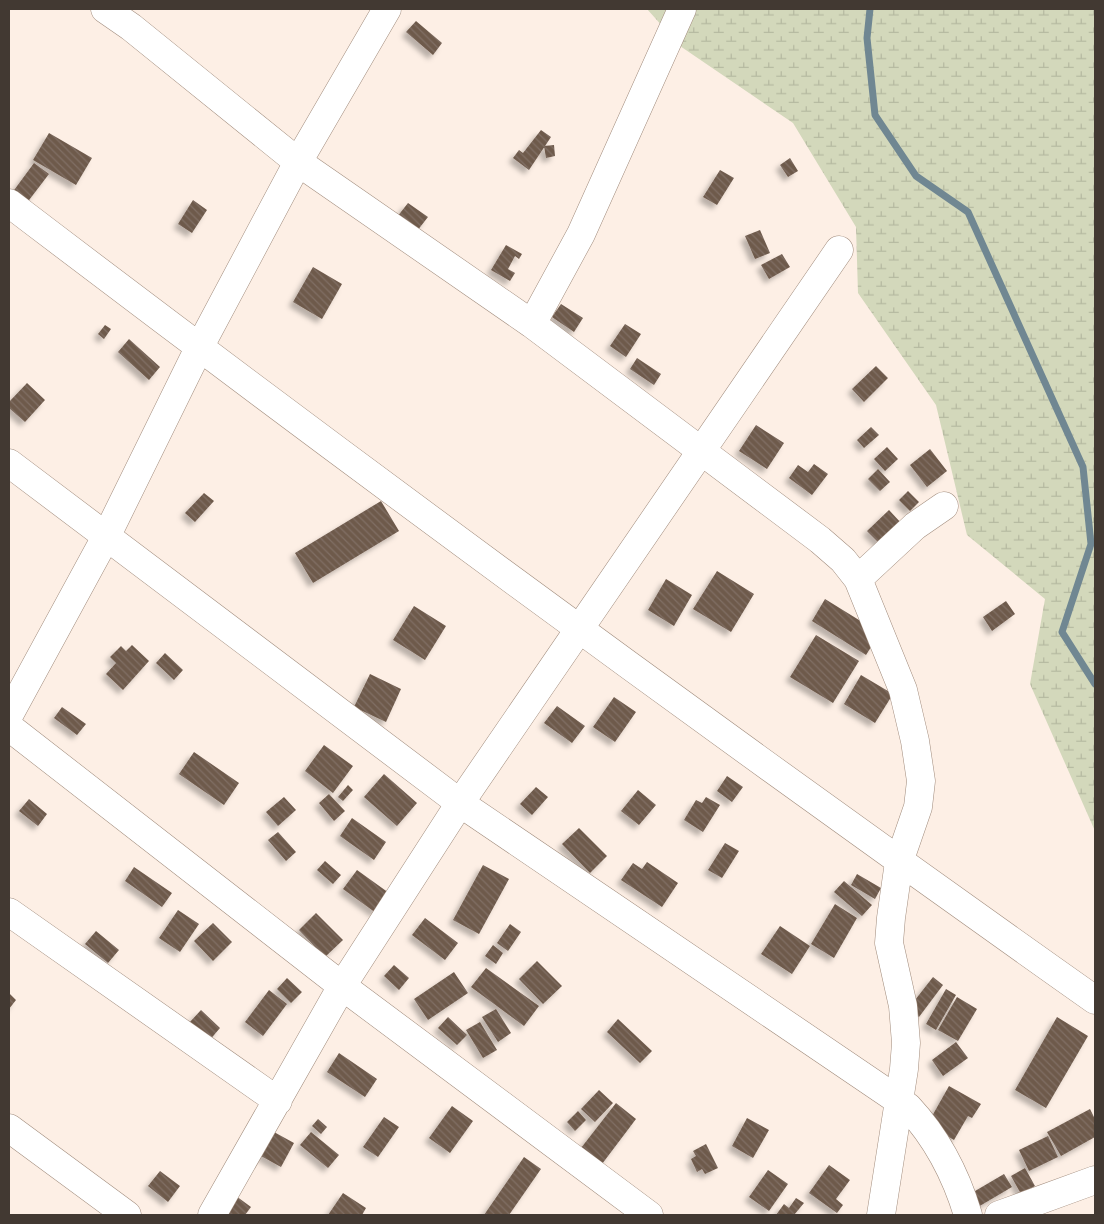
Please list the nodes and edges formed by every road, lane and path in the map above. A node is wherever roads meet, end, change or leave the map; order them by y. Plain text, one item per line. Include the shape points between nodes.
1 (105, 9) edge
2 (388, 9) edge
3 (682, 9) edge
4 (135, 18) edge
5 (298, 162) junction
6 (9, 203) edge
7 (839, 250) dead end
8 (532, 324) junction
9 (200, 348) junction
10 (702, 450) junction
11 (9, 463) edge
12 (944, 506) dead end
13 (107, 535) junction
14 (858, 579) junction
15 (580, 628) junction
16 (9, 715) edge
17 (9, 727) edge
18 (460, 804) junction
19 (899, 862) junction
20 (9, 912) edge
21 (342, 986) junction
22 (1095, 1000) edge
23 (899, 1100) junction
24 (278, 1101) junction
25 (9, 1128) edge
26 (1095, 1180) edge
27 (127, 1215) edge
28 (212, 1215) edge
29 (649, 1215) edge
30 (881, 1215) edge
31 (968, 1215) edge
32 (999, 1215) edge

1 - 4 street
2 - 5 street
3 - 8 street via 581,234
4 - 5 street
5 - 8 street
5 - 9 street
6 - 9 street
7 - 10 street
8 - 10 street
9 - 13 street
9 - 15 street
10 - 14 street via 820,540 843,560
10 - 15 street
11 - 13 street
12 - 14 street via 915,526
13 - 16 street
13 - 18 street
14 - 19 street via 903,690 915,741 920,781 918,807
15 - 18 street
15 - 19 street
17 - 21 street
18 - 21 street
18 - 23 street
19 - 22 street
19 - 23 street via 890,943 903,1006 906,1042
20 - 24 street
21 - 24 street
21 - 29 street
23 - 30 street
23 - 31 street via 924,1124 938,1146 961,1191
24 - 28 street
25 - 27 street
26 - 32 street

